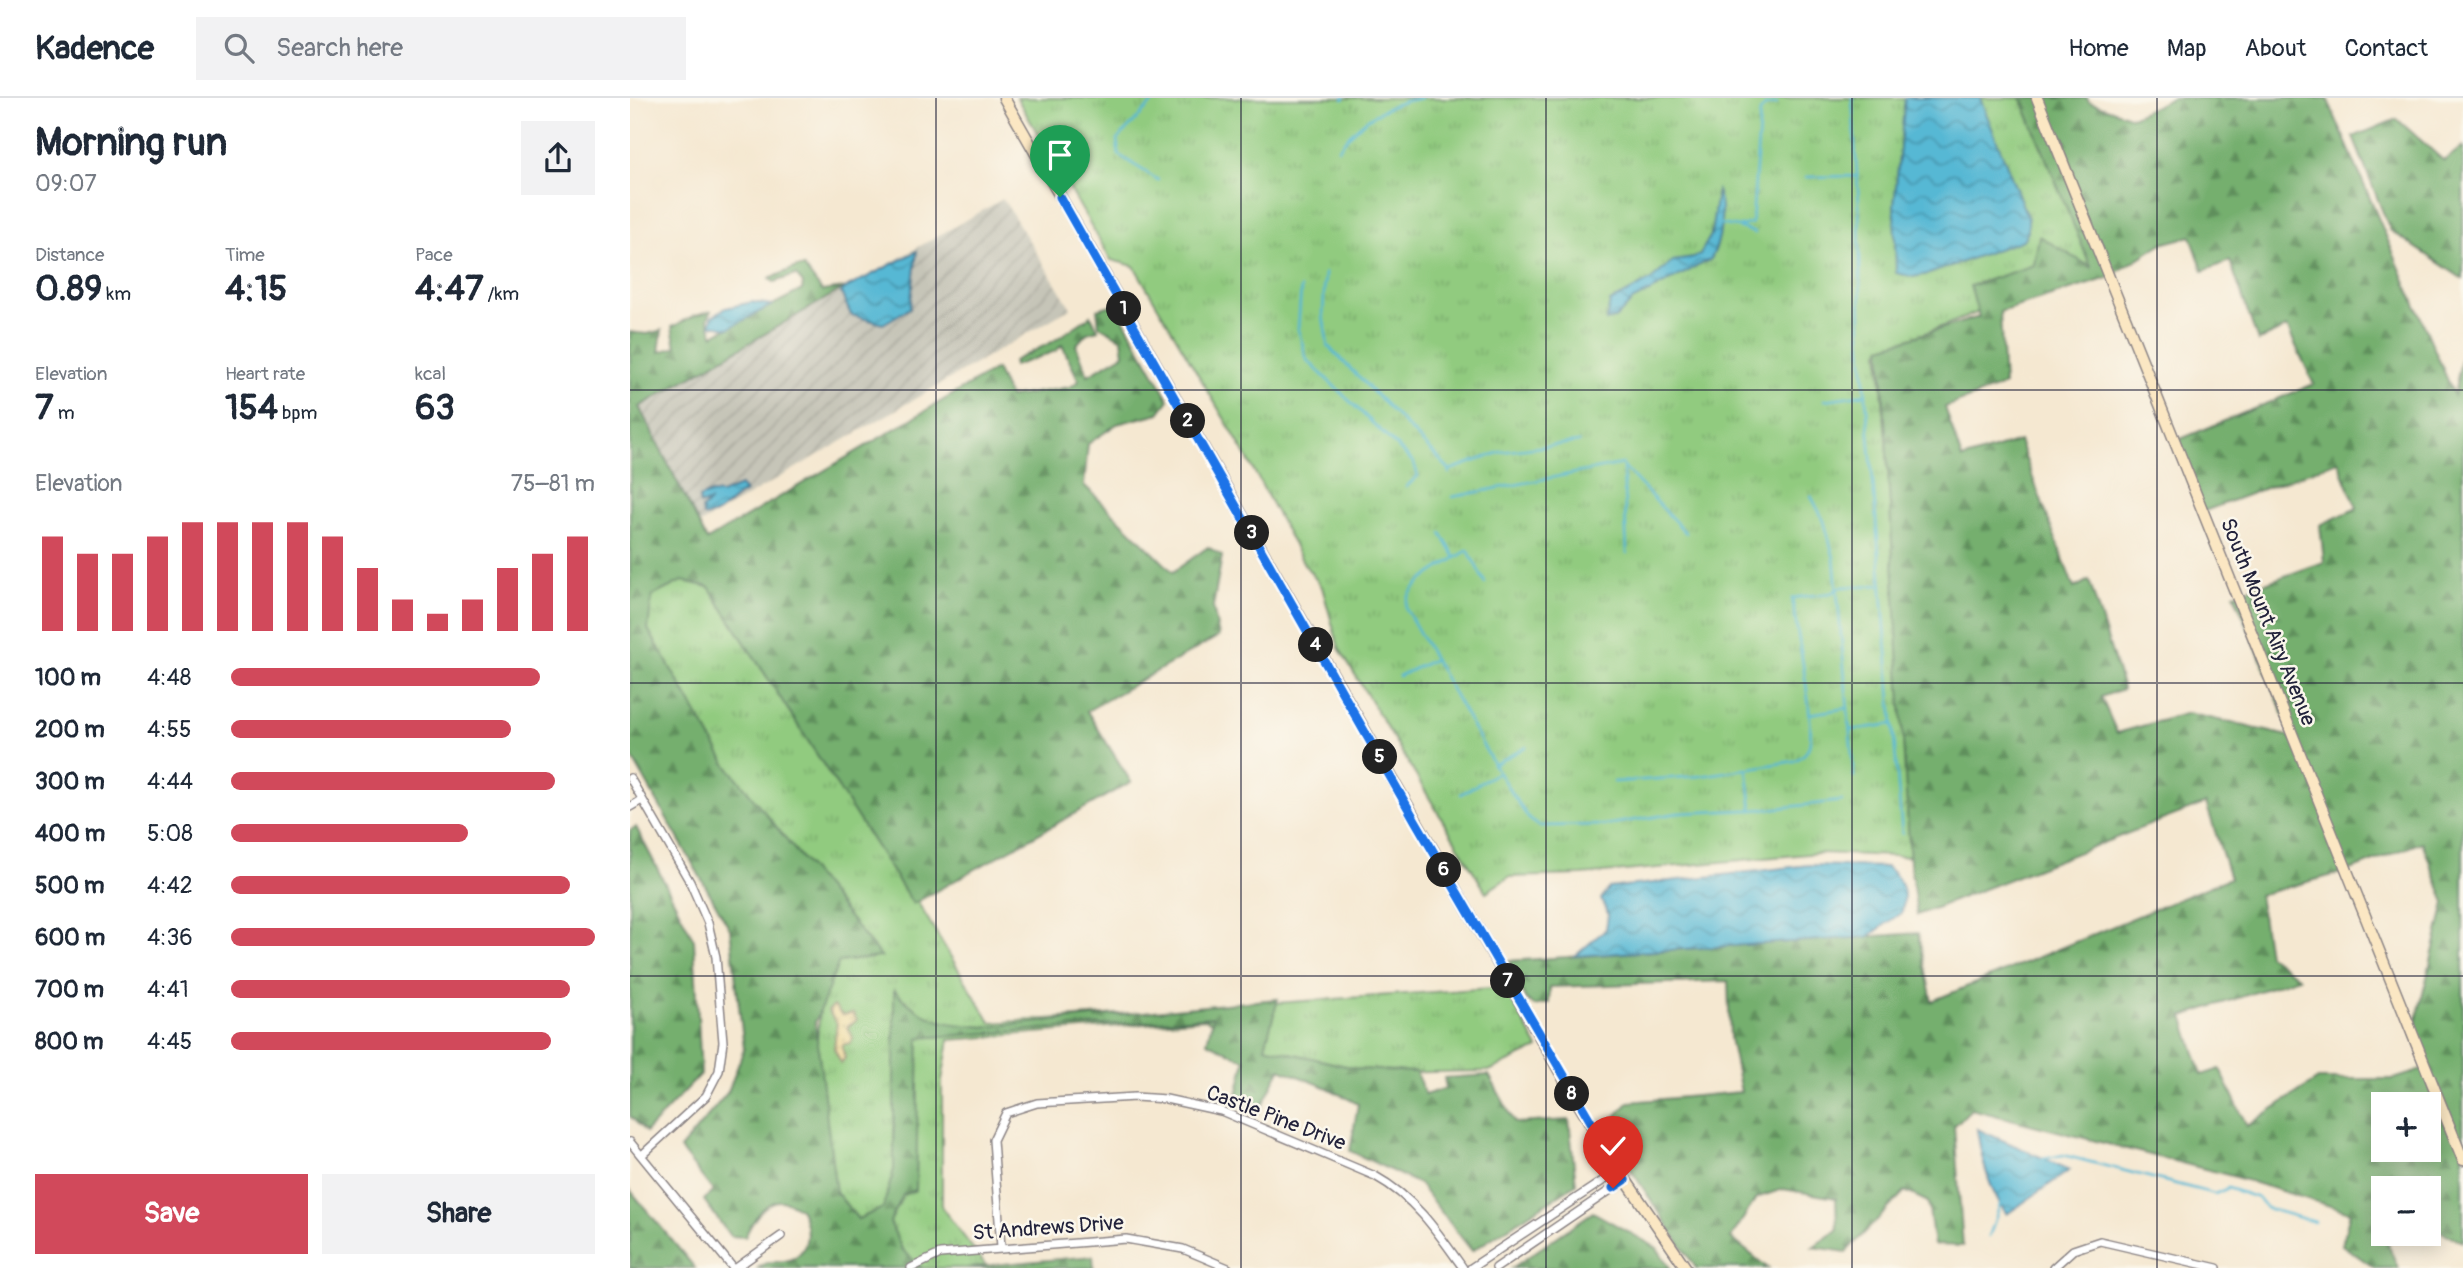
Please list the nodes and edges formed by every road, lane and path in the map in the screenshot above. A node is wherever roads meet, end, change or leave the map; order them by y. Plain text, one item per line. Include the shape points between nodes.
1 (1004, 98) edge
2 (2037, 98) edge
3 (630, 778) edge
4 (642, 800) junction
5 (630, 807) edge
6 (630, 1142) edge
7 (642, 1155) junction
8 (2463, 1160) edge
9 (1619, 1170) junction
10 (1625, 1180) junction
11 (781, 1236) dead end
12 (1000, 1247) junction
13 (735, 1268) edge
14 (911, 1268) edge
15 (1228, 1268) edge
16 (1463, 1268) edge
17 (1471, 1268) edge
18 (1496, 1268) edge
19 (1686, 1268) edge
20 (2053, 1268) edge
21 (2217, 1268) edge

1 - 9 main road
2 - 8 main road, South Mount Airy Avenue
3 - 4 street
4 - 5 street
4 - 7 street via 708,923 716,957 723,1042 719,1070 706,1096
6 - 7 street
7 - 13 street
9 - 10 main road
9 - 17 street
10 - 18 street
10 - 19 main road
11 - 13 street
12 - 14 street, St Andrews Drive via 940,1254
12 - 15 street, St Andrews Drive via 1126,1239 1183,1249
12 - 16 street, Castle Pine Drive via 993,1140 1006,1113 1037,1103 1135,1097 1221,1111 1375,1176 1422,1211
20 - 21 street via 2073,1250 2100,1241

